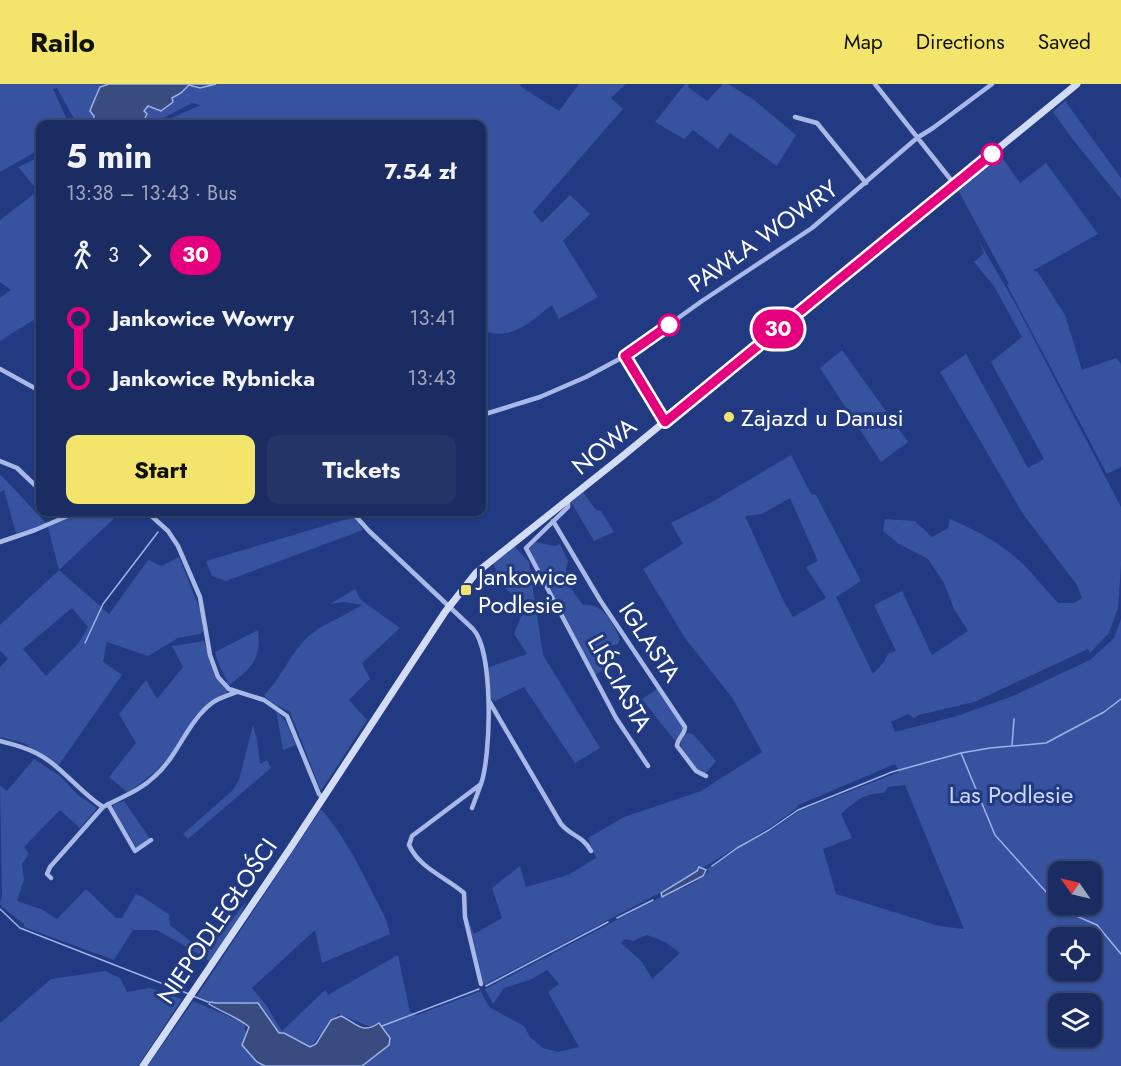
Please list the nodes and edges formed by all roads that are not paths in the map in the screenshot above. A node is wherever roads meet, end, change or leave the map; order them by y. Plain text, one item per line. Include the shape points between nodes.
1 (875, 84) edge
2 (992, 84) edge
3 (1077, 84) edge
4 (795, 117) dead end
5 (917, 138) junction
6 (866, 183) junction
7 (955, 184) junction
8 (625, 356) junction
9 (0, 369) edge
10 (36, 389) edge
11 (486, 414) edge
12 (665, 422) junction
13 (0, 461) edge
14 (36, 486) edge
15 (568, 499) junction
16 (151, 516) edge
17 (356, 516) edge
18 (66, 517) edge
19 (553, 521) junction
20 (0, 542) edge
21 (449, 606) junction
22 (237, 692) junction
23 (489, 701) junction
24 (0, 741) edge
25 (648, 766) dead end
26 (706, 776) dead end
27 (481, 783) junction
28 (323, 798) junction
29 (105, 805) junction
30 (472, 808) dead end
31 (151, 840) dead end
32 (591, 851) dead end
33 (51, 878) dead end
34 (481, 984) dead end
35 (143, 1066) edge

1 - 5 street
2 - 5 street, PAWŁA WOWRY
3 - 7 street, NOWA
4 - 6 street via 817,123
5 - 6 street, PAWŁA WOWRY
5 - 7 street
6 - 8 street, PAWŁA WOWRY via 812,228
7 - 12 street, NOWA
8 - 11 street, PAWŁA WOWRY via 540,397
8 - 12 street
9 - 10 street
12 - 15 street, NOWA
13 - 14 street via 17,468
15 - 19 street, LIŚCIASTA via 568,507
15 - 21 street, NOWA via 482,568
16 - 22 street via 178,546 200,597 218,677
17 - 21 street
18 - 20 street
19 - 25 street, LIŚCIASTA via 526,548 620,726
19 - 26 street, IGLASTA via 600,600 685,727 676,746 696,771
21 - 23 street via 481,640
21 - 28 street, NOWA
22 - 28 street via 264,700 286,716
22 - 29 street via 213,702 197,717 156,776
23 - 27 street via 487,760
23 - 32 street via 561,824 571,834 585,839
24 - 29 street via 37,753 90,799
27 - 30 street
27 - 34 street via 412,836 409,845 430,869 464,893 465,917
28 - 35 street, NIEPODLEGŁOŚCI
29 - 31 street via 135,851
29 - 33 street via 50,867 47,874

